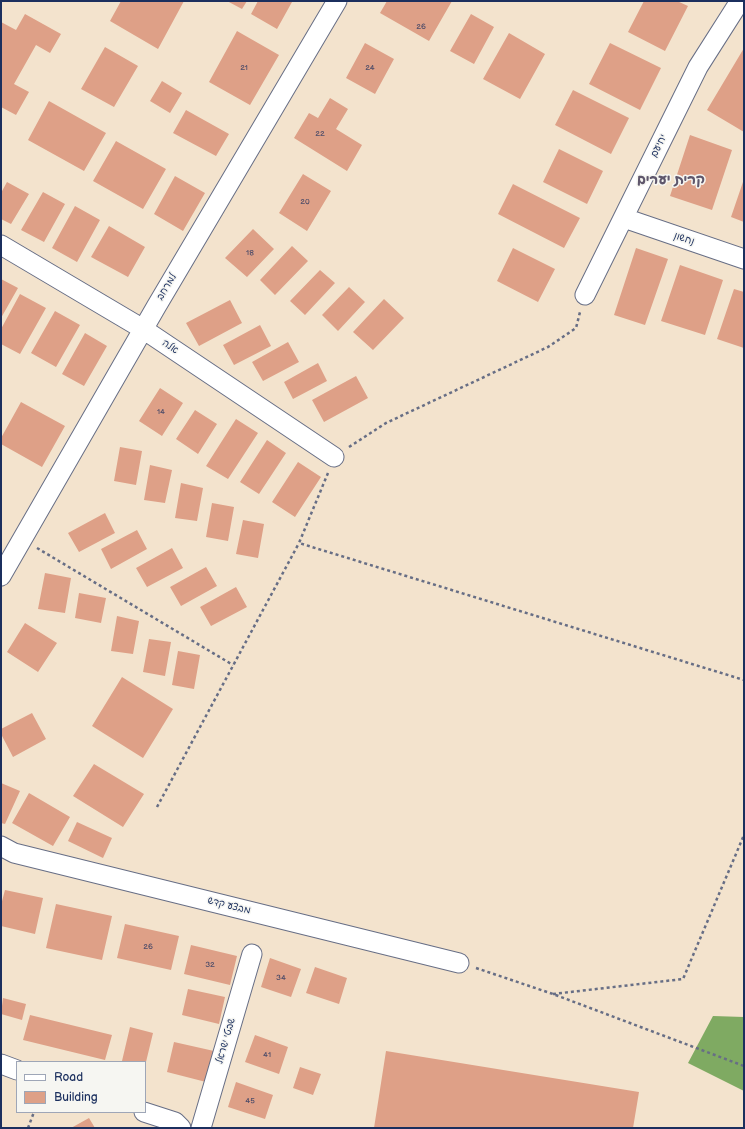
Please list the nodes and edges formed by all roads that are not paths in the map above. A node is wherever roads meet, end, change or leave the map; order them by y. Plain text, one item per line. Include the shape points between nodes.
1 (337, 1) edge
2 (740, 1) edge
3 (624, 218) junction
4 (1, 245) edge
5 (744, 259) edge
6 (585, 294) road end
7 (143, 329) junction
8 (334, 457) road end
9 (1, 576) edge
10 (1, 846) edge
11 (252, 954) dead end
12 (459, 962) road end
13 (1, 1064) edge
14 (16, 1070) edge
15 (146, 1113) edge
16 (181, 1128) edge
17 (201, 1128) edge

1 - 7 street, למרחב
2 - 3 street, יחיעם via 698,67
3 - 5 street, נחשון
3 - 6 street, יחיעם
4 - 7 street, אלה
7 - 8 street, אלה
7 - 9 street, למרחב
10 - 12 street, מבצע קדש via 14,853
11 - 17 street, שבטי ישראל
13 - 14 street
15 - 16 street via 175,1122

